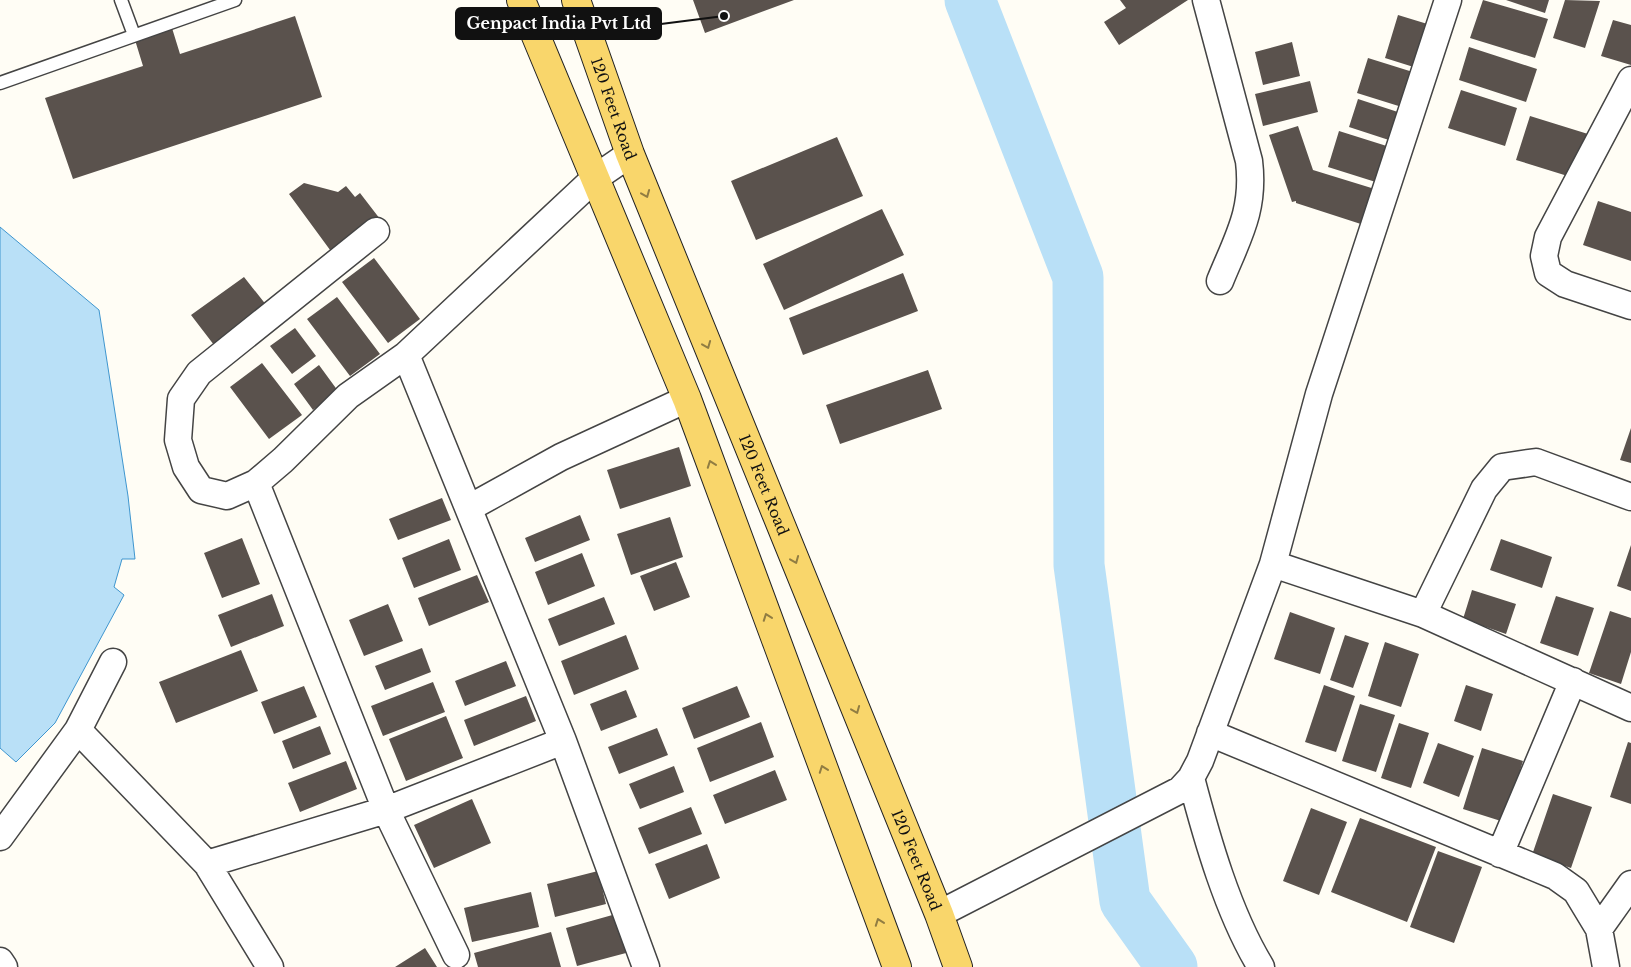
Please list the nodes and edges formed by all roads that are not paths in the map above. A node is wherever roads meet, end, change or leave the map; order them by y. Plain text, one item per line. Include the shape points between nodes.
1 (121, 0) edge
2 (235, 0) edge
3 (520, 0) edge
4 (576, 0) edge
5 (1206, 0) edge
6 (1448, 0) edge
7 (134, 35) junction
8 (1631, 80) edge
9 (0, 83) edge
10 (630, 154) junction
11 (596, 178) junction
12 (376, 231) dead end
13 (1220, 281) dead end
14 (1631, 306) edge
15 (406, 355) junction
16 (688, 400) junction
17 (256, 483) junction
18 (1631, 497) edge
19 (469, 508) junction
20 (1273, 564) junction
21 (1423, 614) junction
22 (113, 662) dead end
23 (1573, 681) junction
24 (1631, 708) edge
25 (78, 730) junction
26 (1210, 733) junction
27 (563, 741) junction
28 (1186, 784) junction
29 (386, 810) junction
30 (0, 837) edge
31 (1500, 854) junction
32 (207, 864) junction
33 (1631, 884) edge
34 (939, 914) junction
35 (1599, 929) junction
36 (456, 954) dead end
37 (0, 961) edge
38 (4, 967) edge
39 (270, 967) edge
40 (646, 967) edge
41 (897, 967) edge
42 (958, 967) edge
43 (1261, 967) edge
44 (1606, 967) edge

1 - 7 lane
2 - 7 lane
3 - 11 main road
4 - 10 main road, 120 Feet Road
5 - 13 street via 1249,161 1252,186 1246,218
6 - 20 street via 1319,394
7 - 9 lane
8 - 14 street via 1548,237 1544,256 1548,273 1565,284
10 - 11 street
10 -> 34 main road, 120 Feet Road
11 - 15 street
11 - 16 main road
12 - 17 street via 200,373 181,399 178,440 186,466 201,490 227,496
15 - 17 street via 348,396
15 - 19 street
16 - 19 street via 561,457
41 -> 16 main road
17 - 29 street
18 - 21 street via 1536,462 1502,467 1484,489
19 - 27 street
20 - 21 street
20 - 26 street
21 - 23 street
22 - 25 street
23 - 24 street
23 - 31 street
25 - 30 street
25 - 32 street
26 - 28 street
26 - 31 street
27 - 29 street
27 - 40 street
28 - 34 street
28 - 43 street via 1249,948
29 - 32 street
29 - 36 street
31 - 35 street via 1555,876 1576,891
32 - 39 street
33 - 35 street
34 - 42 main road, 120 Feet Road
35 - 44 street
37 - 38 street

